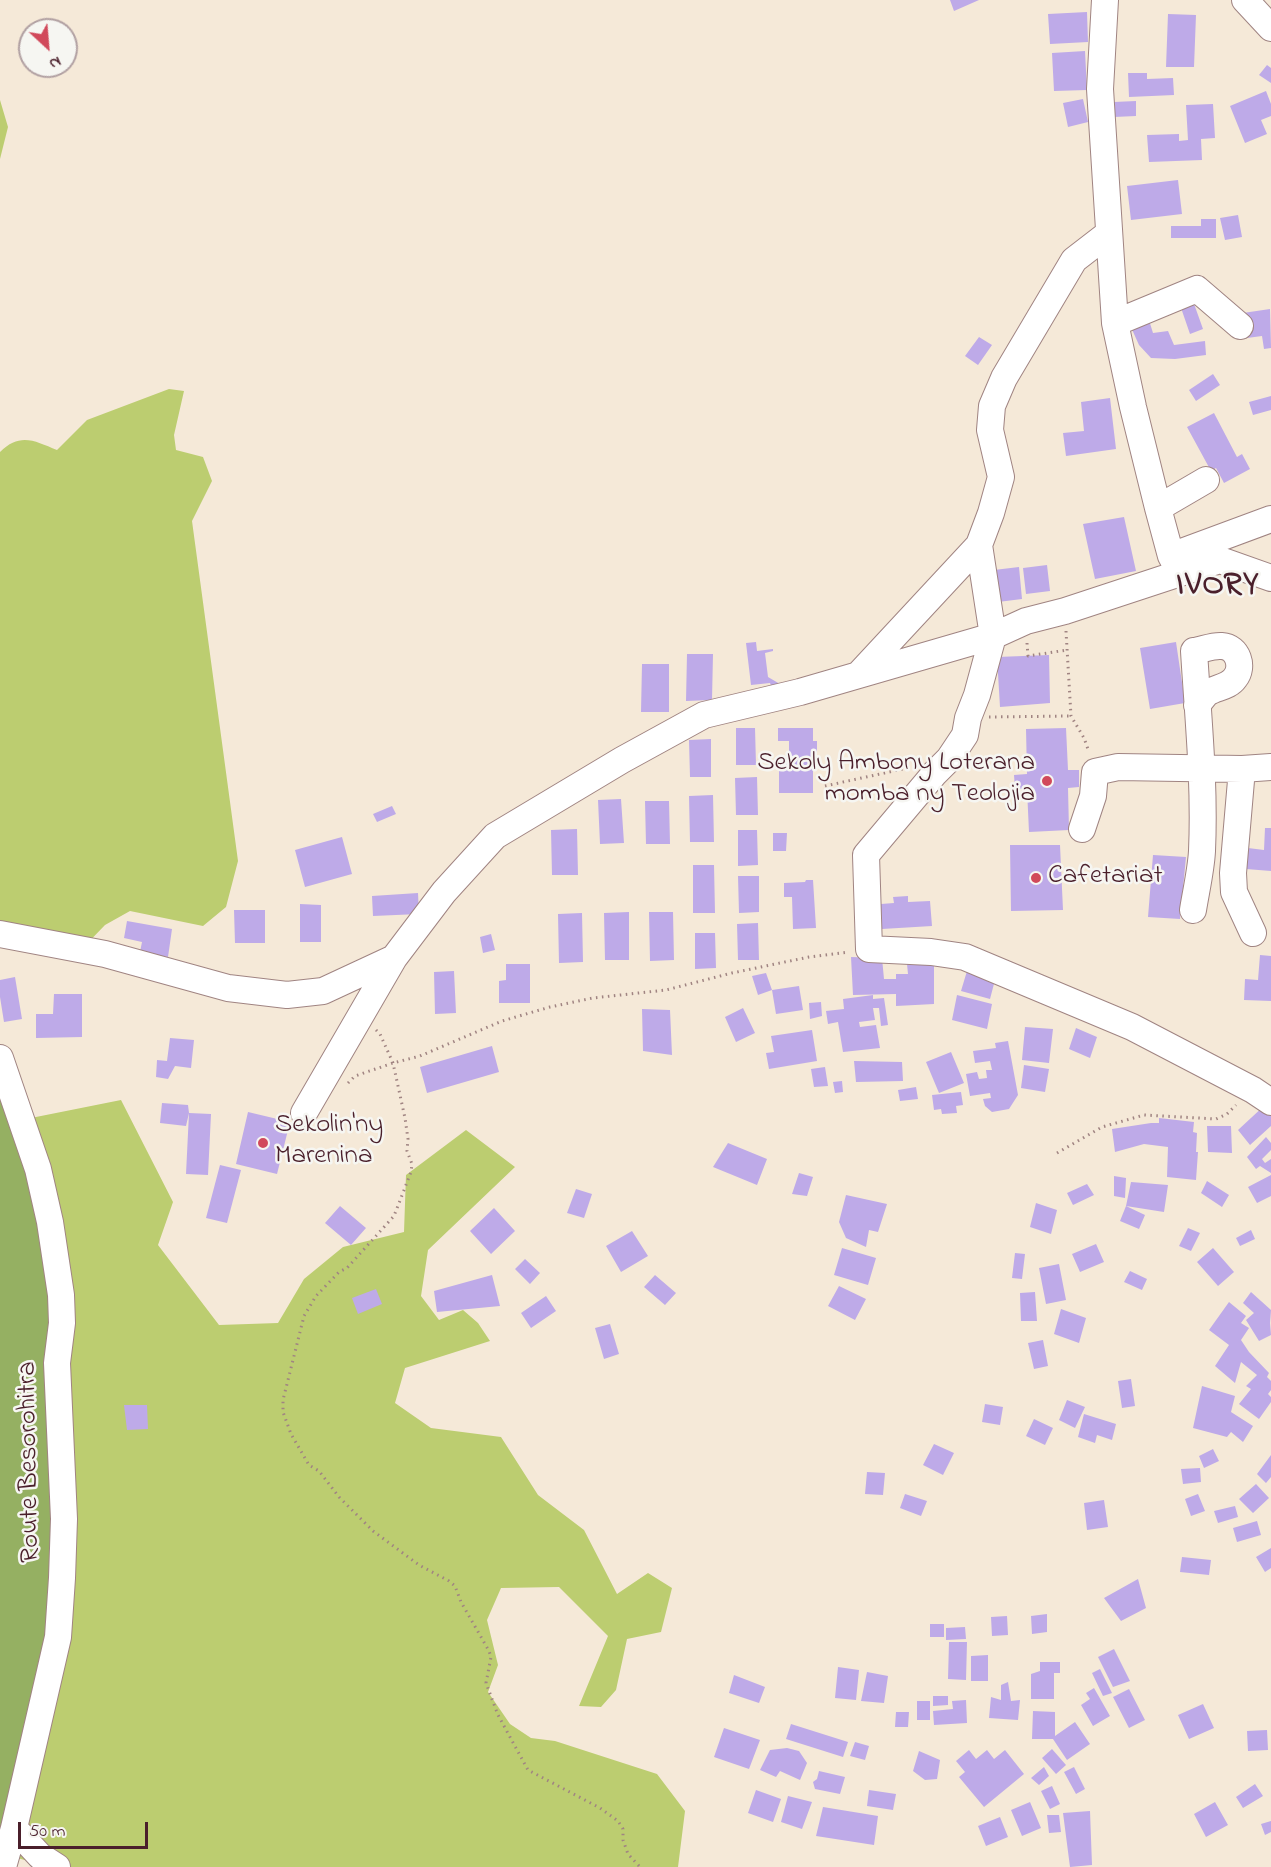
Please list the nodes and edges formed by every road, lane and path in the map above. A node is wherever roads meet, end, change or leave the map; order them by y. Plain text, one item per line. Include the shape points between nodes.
1 (1104, 0) edge
2 (1245, 0) edge
3 (1271, 28) edge
4 (1109, 233) junction
5 (1115, 323) junction
6 (1240, 326) dead end
7 (1206, 480) dead end
8 (1158, 508) junction
9 (1271, 519) edge
10 (979, 545) junction
11 (1176, 565) junction
12 (1271, 578) edge
13 (1065, 611) junction
14 (1026, 621) junction
15 (993, 636) junction
16 (1067, 650) junction
17 (859, 674) junction
18 (1197, 705) dead end
19 (1071, 716) junction
20 (968, 718) junction
21 (915, 767) dead end
22 (1202, 767) junction
23 (1271, 767) edge
24 (1242, 769) junction
25 (1095, 772) junction
26 (825, 786) dead end
27 (1082, 829) dead end
28 (1193, 910) dead end
29 (1253, 933) dead end
30 (0, 934) edge
31 (869, 949) junction
32 (394, 958) junction
33 (362, 1016) junction
34 (0, 1058) edge
35 (393, 1063) junction
36 (347, 1084) dead end
37 (1262, 1096) edge
38 (304, 1113) dead end
39 (1057, 1153) dead end
40 (14, 1828) junction
41 (3, 1867) edge
42 (57, 1867) edge
43 (640, 1867) edge

1 - 4 street via 1100,89
2 - 3 street
4 - 5 street
4 - 10 street via 1074,260 1004,378 992,406 990,430 1001,477
5 - 6 street via 1197,288
5 - 8 street
7 - 8 street
8 - 11 street
9 - 11 street
10 - 15 street
10 - 17 street
11 - 12 street via 1220,560
11 - 13 street
13 - 14 street
13 - 16 path
14 - 15 street
14 - 16 path via 1028,656
15 - 17 street
15 - 20 street
16 - 19 path
17 - 32 street via 704,715 495,836 444,891
18 - 22 street
19 - 20 path
19 - 25 path via 1084,738
20 - 31 street via 965,735 949,759 866,855
21 - 26 path
22 - 24 street
22 - 25 street via 1118,767
22 - 28 street via 1202,852
23 - 24 street
24 - 29 street via 1234,892
25 - 27 street via 1093,796
30 - 32 street via 105,954 228,988 287,995 323,991
31 - 35 path via 809,957 666,990 550,1007
31 - 37 street via 965,957 1131,1027
32 - 33 street
33 - 35 path via 380,1034
33 - 38 street
34 - 40 street, Route Besorohitra via 39,1168 61,1295 62,1323 57,1363 64,1519 58,1637
35 - 36 path via 355,1076
35 - 43 path via 411,1172 394,1216 316,1296 304,1316 283,1401 284,1412 291,1434 309,1465 319,1471 339,1497 373,1531 455,1586 491,1657 486,1683 498,1716 528,1770 618,1821 628,1854
37 - 39 path via 1215,1119 1144,1115 1102,1127
40 - 41 street, Route Besorohitra
40 - 42 street via 40,1856

